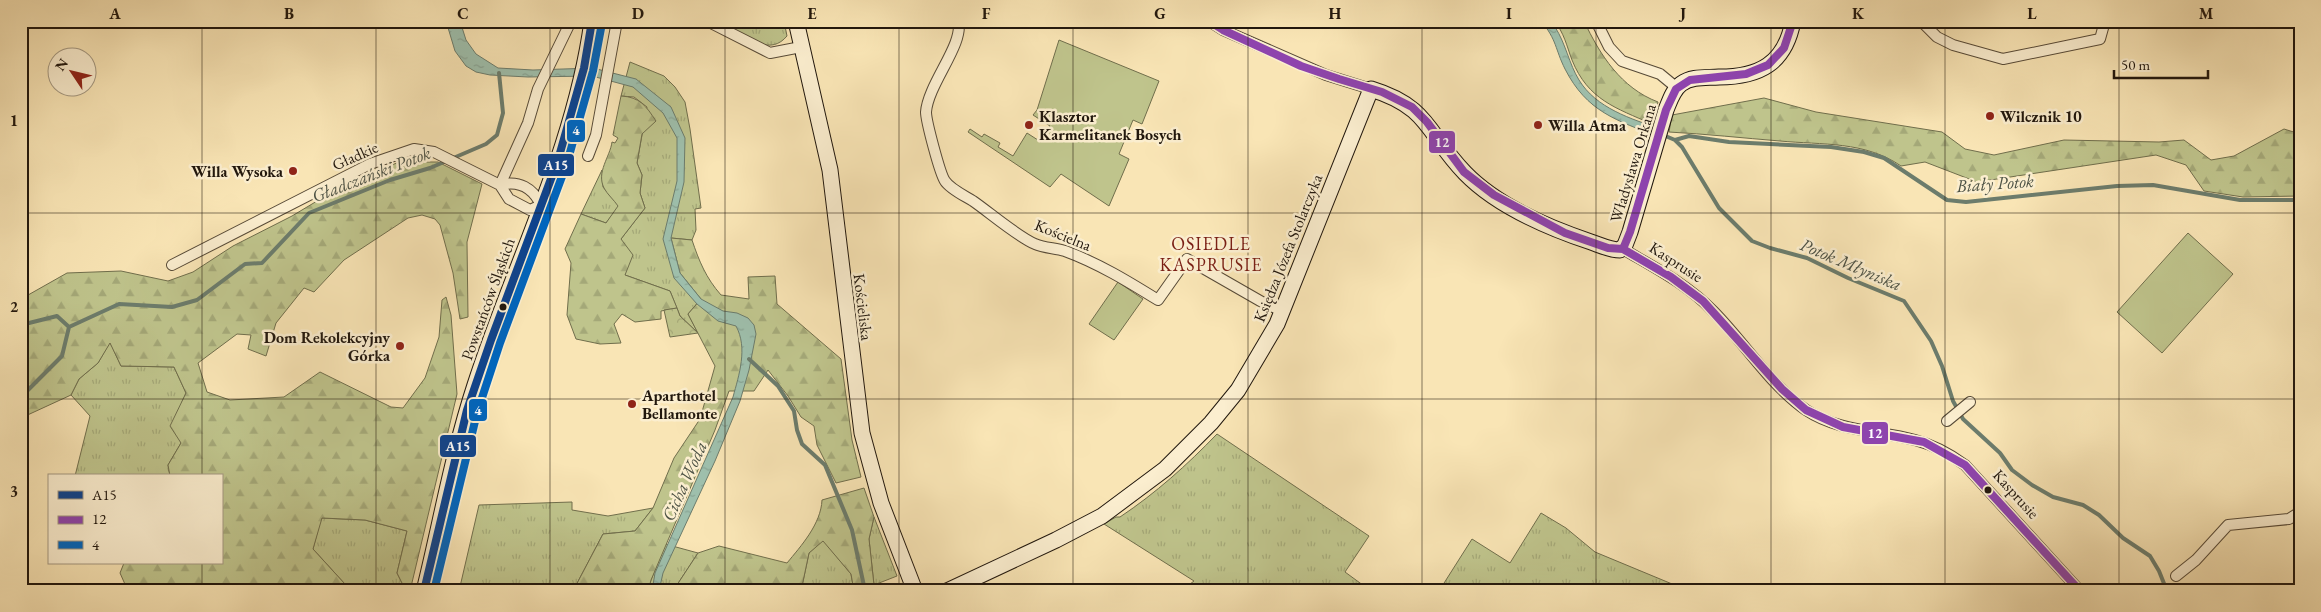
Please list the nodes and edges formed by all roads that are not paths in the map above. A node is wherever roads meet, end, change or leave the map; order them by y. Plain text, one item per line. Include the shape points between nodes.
1 (571, 21) edge
2 (592, 21) edge
3 (617, 21) edge
4 (707, 21) edge
5 (796, 21) edge
6 (958, 21) edge
7 (1209, 21) edge
8 (1596, 21) edge
9 (1793, 21) edge
10 (1921, 21) edge
11 (2105, 21) edge
12 (801, 47) junction
13 (1678, 88) junction
14 (1371, 89) junction
15 (588, 156) dead end
16 (500, 185) junction
17 (541, 205) junction
18 (1623, 249) junction
19 (172, 265) dead end
20 (1282, 311) junction
21 (1970, 402) dead end
22 (1947, 421) dead end
23 (2300, 512) edge
24 (2176, 576) dead end
25 (424, 591) edge
26 (916, 591) edge
27 (947, 591) edge
28 (2080, 591) edge

1 - 16 street via 538,89 528,123
2 - 17 street, Powstańców Śląskich via 576,102
3 - 15 street via 596,135
4 - 12 street via 770,53
5 - 12 street, Kościeliska
6 - 20 street, Kościelna via 958,38 928,98 926,113 945,182 1034,244 1064,251 1093,264 1158,300 1187,259
7 - 14 street, Kasprusie via 1316,71
8 - 13 street via 1609,46 1622,61 1660,74
9 - 13 street via 1786,45 1762,69 1739,76 1693,78
10 - 11 street via 1936,37 1953,45 2003,59 2100,38
12 - 26 street, Kościeliska via 830,170 864,441 880,503
13 - 18 street, Władysława Orkana via 1664,118
14 - 18 street, Kasprusie via 1398,98 1415,110 1460,168 1494,195 1565,232 1612,249
14 - 20 street, Księdza Józefa Stolarczyka
16 - 17 street, Gładkie via 517,183 536,194
16 - 17 street, Gładkie via 509,199 521,207 530,210
16 - 19 street, Gładkie via 434,152 414,149 370,164
17 - 25 street, Powstańców Śląskich via 474,386
18 - 28 street, Kasprusie via 1671,276 1702,301 1776,383 1806,410 1843,427 1924,442 1962,462
20 - 27 street, Księdza Józefa Stolarczyka via 1270,338 1238,390 1211,423 1165,469 1121,504 1088,524
21 - 22 street
23 - 24 street via 2288,519 2228,524 2196,560

